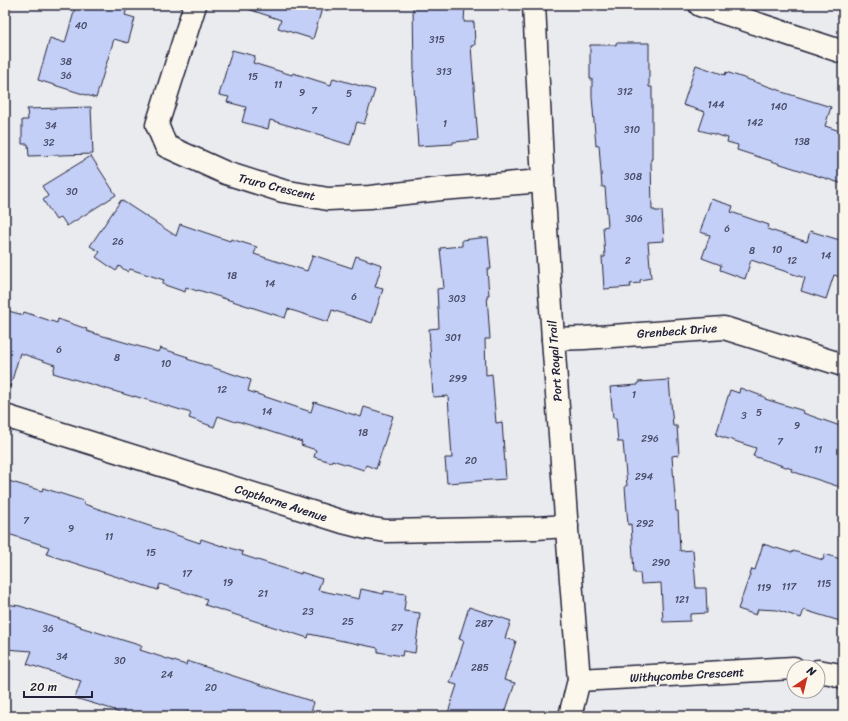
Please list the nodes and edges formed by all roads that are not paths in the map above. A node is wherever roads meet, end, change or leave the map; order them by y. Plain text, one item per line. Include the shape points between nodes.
1 (195, 5) edge
2 (534, 5) edge
3 (700, 5) edge
4 (843, 52) edge
5 (543, 181) junction
6 (553, 339) junction
7 (843, 365) edge
8 (5, 416) edge
9 (567, 526) junction
10 (786, 668) edge
11 (826, 672) edge
12 (843, 677) edge
13 (579, 680) junction
14 (570, 716) edge

1 - 5 street, Truro Crescent via 157,125 166,146 226,173 284,190 328,199
2 - 5 street, Port Royal Trail
3 - 4 street
5 - 6 street, Port Royal Trail
6 - 7 street, Grenbeck Drive via 724,328
6 - 9 street, Port Royal Trail
8 - 9 street, Copthorne Avenue via 367,528 386,530
9 - 13 street, Port Royal Trail
10 - 13 street, Withycombe Crescent
11 - 12 street
13 - 14 street, Port Royal Trail

